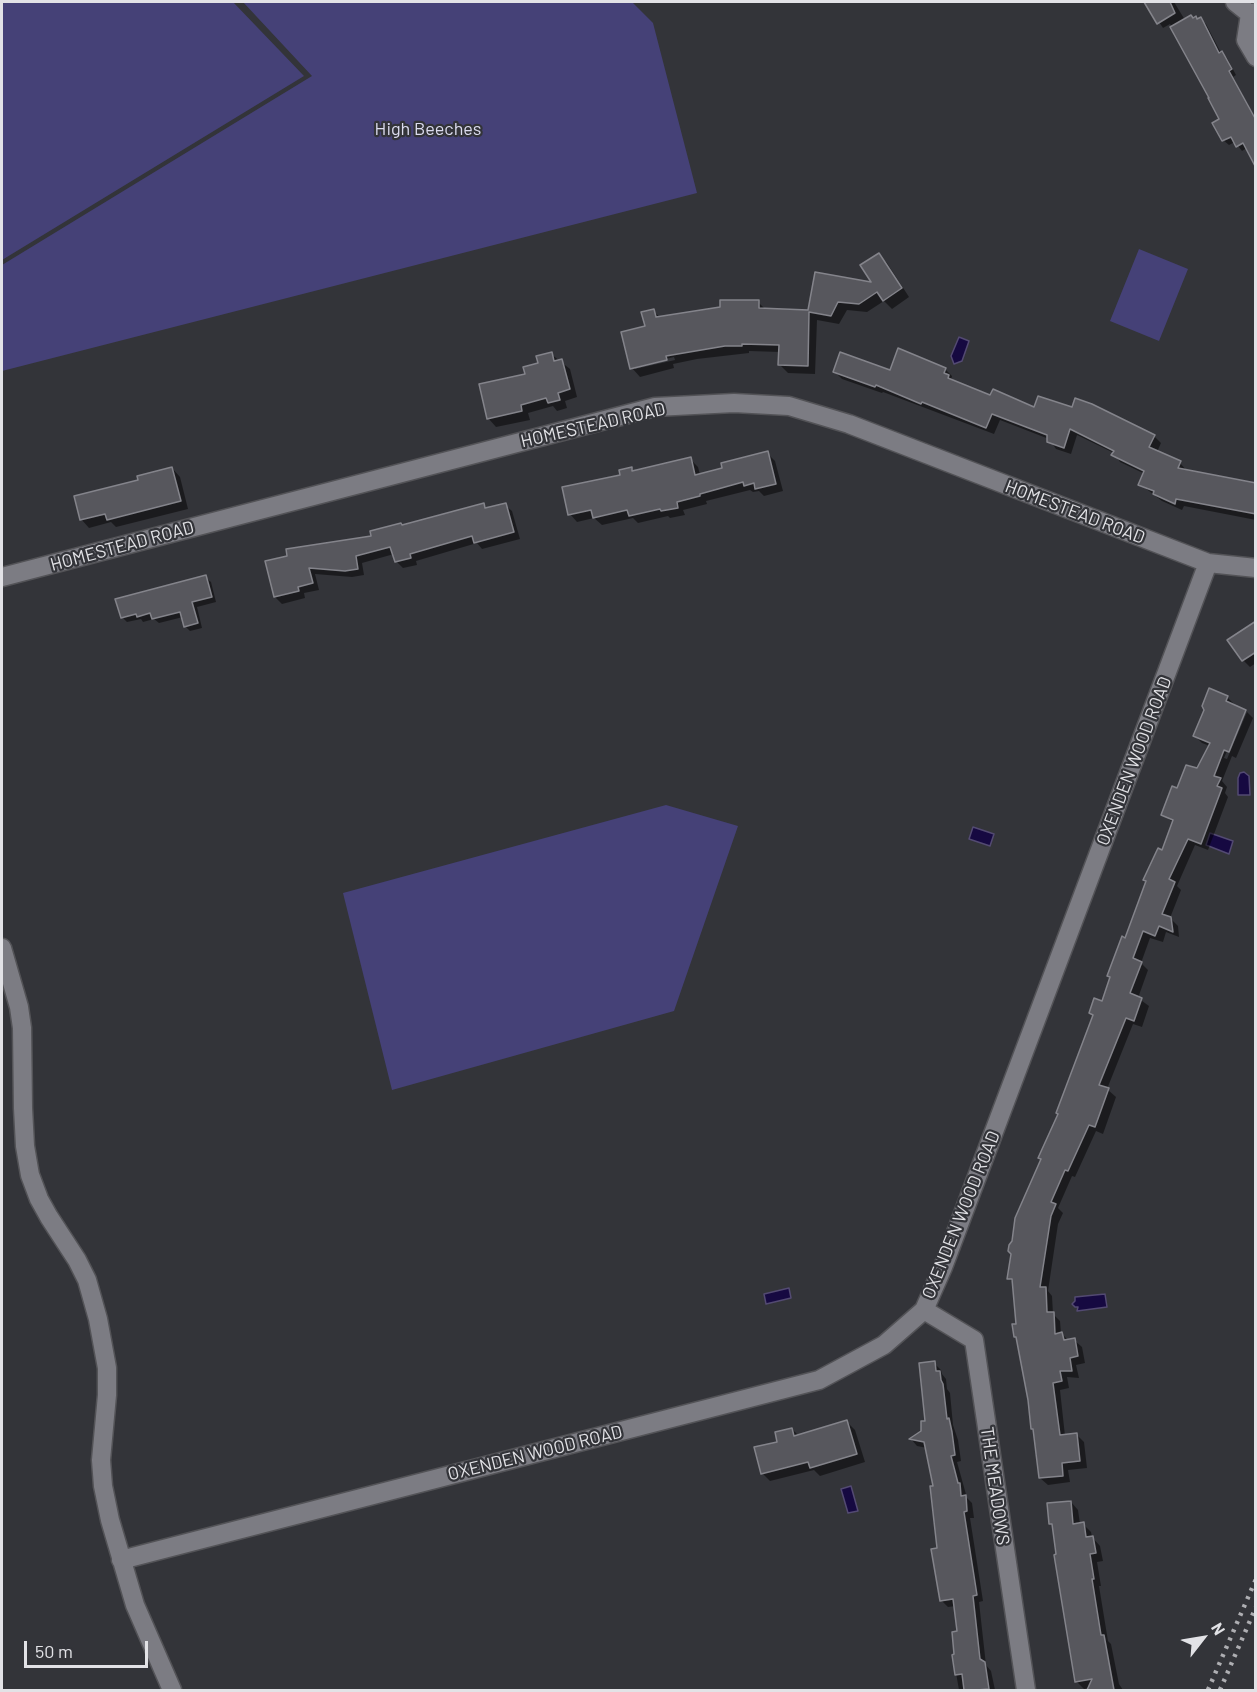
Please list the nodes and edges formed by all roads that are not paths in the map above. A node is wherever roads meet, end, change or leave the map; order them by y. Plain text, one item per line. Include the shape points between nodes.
1 (1235, 2) edge
2 (1253, 13) edge
3 (1256, 57) edge
4 (1208, 563) junction
5 (1256, 568) edge
6 (2, 577) edge
7 (2, 948) edge
8 (924, 1310) junction
9 (122, 1560) junction
10 (172, 1690) edge
11 (1026, 1690) edge

1 - 2 street
2 - 3 street via 1246,40
4 - 5 street, HOMESTEAD ROAD
4 - 6 street, HOMESTEAD ROAD via 849,424 789,406 734,404 655,407
4 - 8 street, OXENDEN WOOD ROAD
7 - 9 street via 22,1028 23,1117 30,1175 39,1199 87,1280 100,1329 107,1368 103,1486
8 - 9 street, OXENDEN WOOD ROAD via 884,1345 819,1380
8 - 11 street, THE MEADOWS via 974,1340
9 - 10 street via 135,1605

